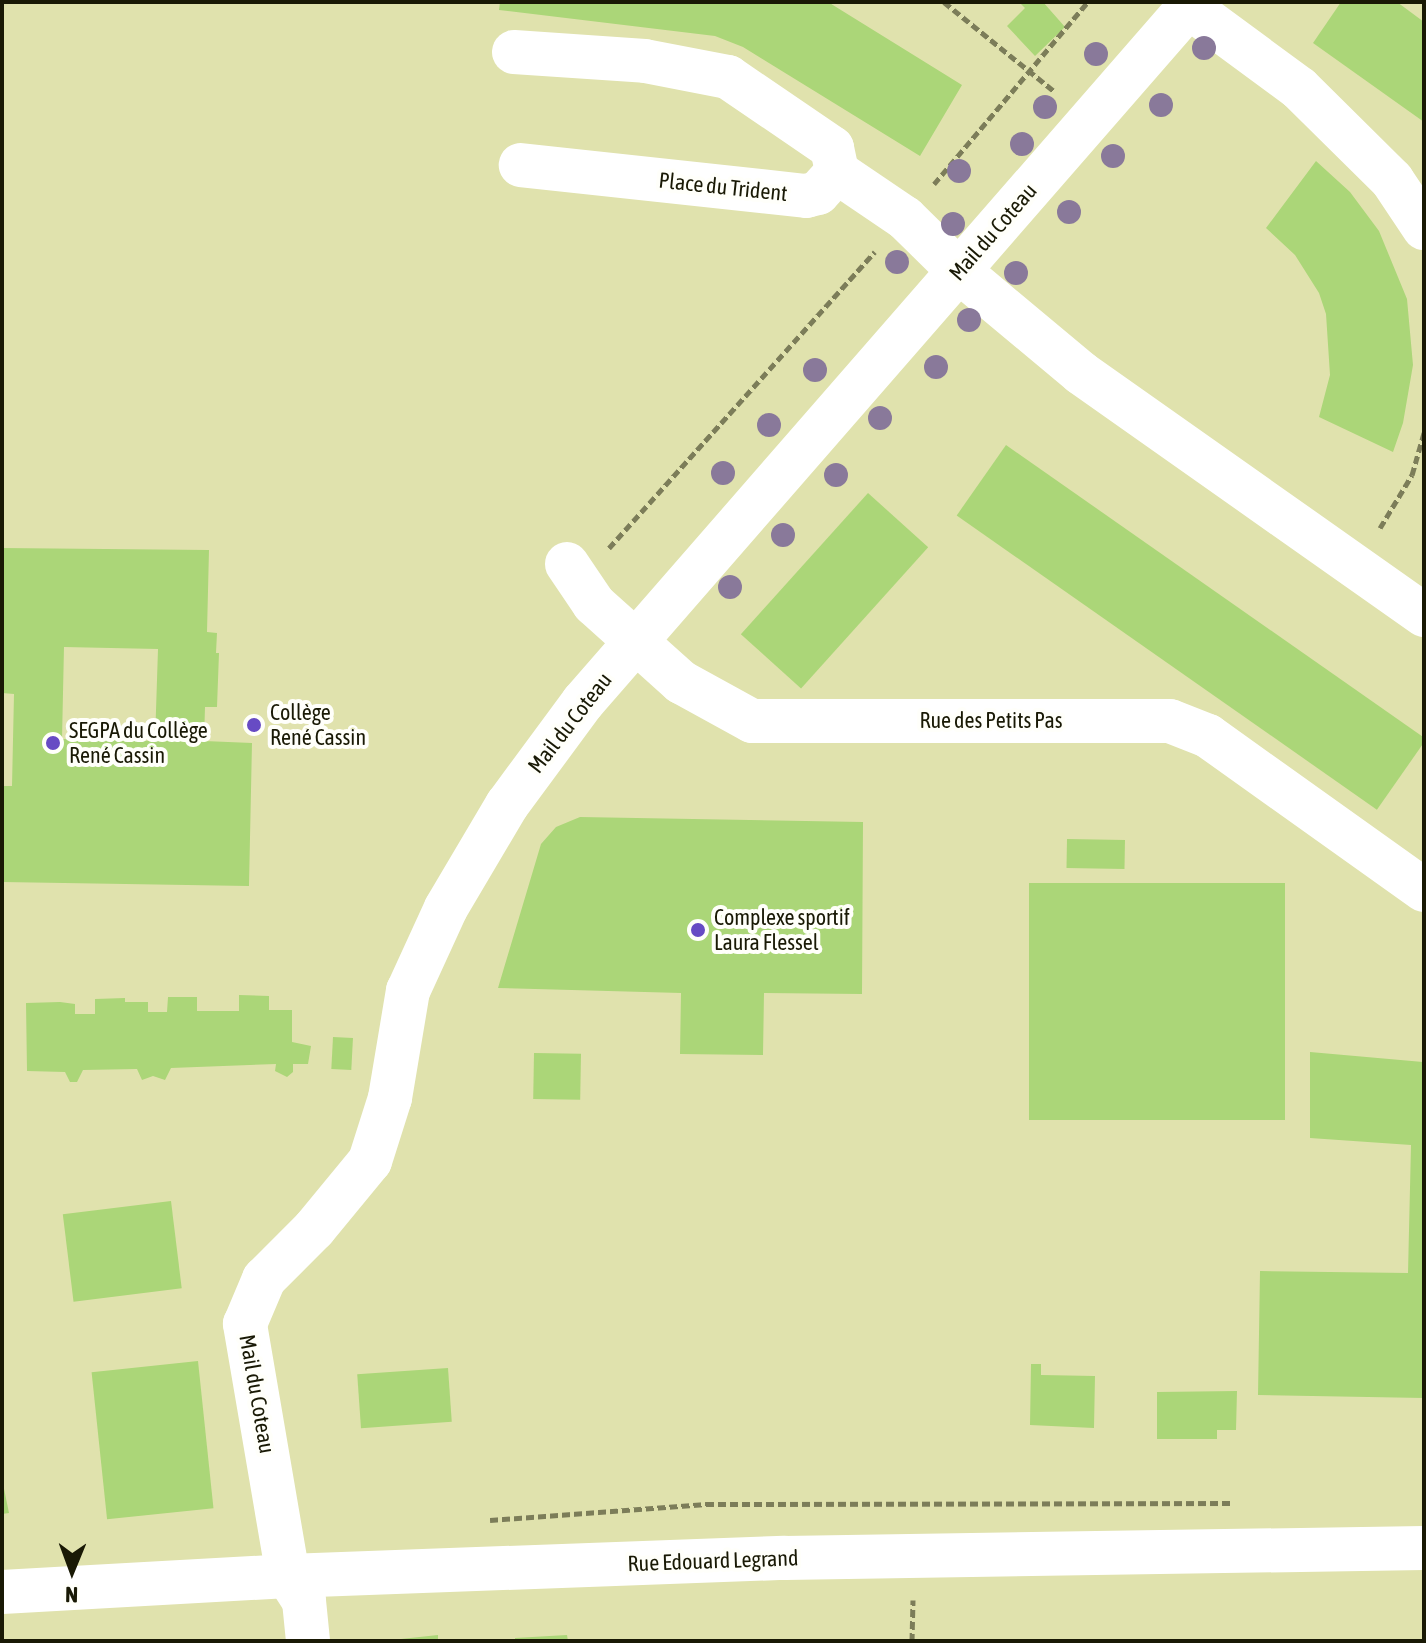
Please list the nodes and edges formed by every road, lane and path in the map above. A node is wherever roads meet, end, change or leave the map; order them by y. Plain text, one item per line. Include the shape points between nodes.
1 (944, 2) edge
2 (1088, 2) edge
3 (1191, 4) edge
4 (514, 52) dead end
5 (1030, 70) junction
6 (1089, 122) junction
7 (521, 165) dead end
8 (837, 172) junction
9 (905, 218) junction
10 (1424, 228) edge
11 (959, 271) junction
12 (1424, 433) edge
13 (1356, 567) junction
14 (574, 573) joint
15 (1424, 615) edge
16 (636, 642) junction
17 (1424, 890) edge
18 (1424, 1548) edge
19 (288, 1576) junction
20 (2, 1592) edge
21 (308, 1641) edge

1 - 5 path
2 - 5 path
3 - 6 street, Mail du Coteau
3 - 10 street via 1299,88 1392,180
4 - 8 street via 645,61 728,77 832,148
5 - 6 path
5 - 9 path
6 - 11 street, Mail du Coteau
7 - 8 street, Place du Trident via 806,196 818,193
8 - 9 street
9 - 11 street
9 - 14 path
11 - 13 street via 1081,373
11 - 16 street, Mail du Coteau
12 - 13 path via 1412,475
13 - 15 street
14 - 16 street, Rue des Petits Pas via 594,604
16 - 17 street, Rue des Petits Pas via 681,682 752,721 1170,721 1208,736
16 - 19 street, Mail du Coteau via 583,702 507,805 446,908 408,991 390,1098 370,1161 264,1279 245,1324
18 - 19 street, Rue Edouard Legrand via 799,1558
19 - 20 street, Rue Edouard Legrand
19 - 21 street, Mail du Coteau via 304,1601

